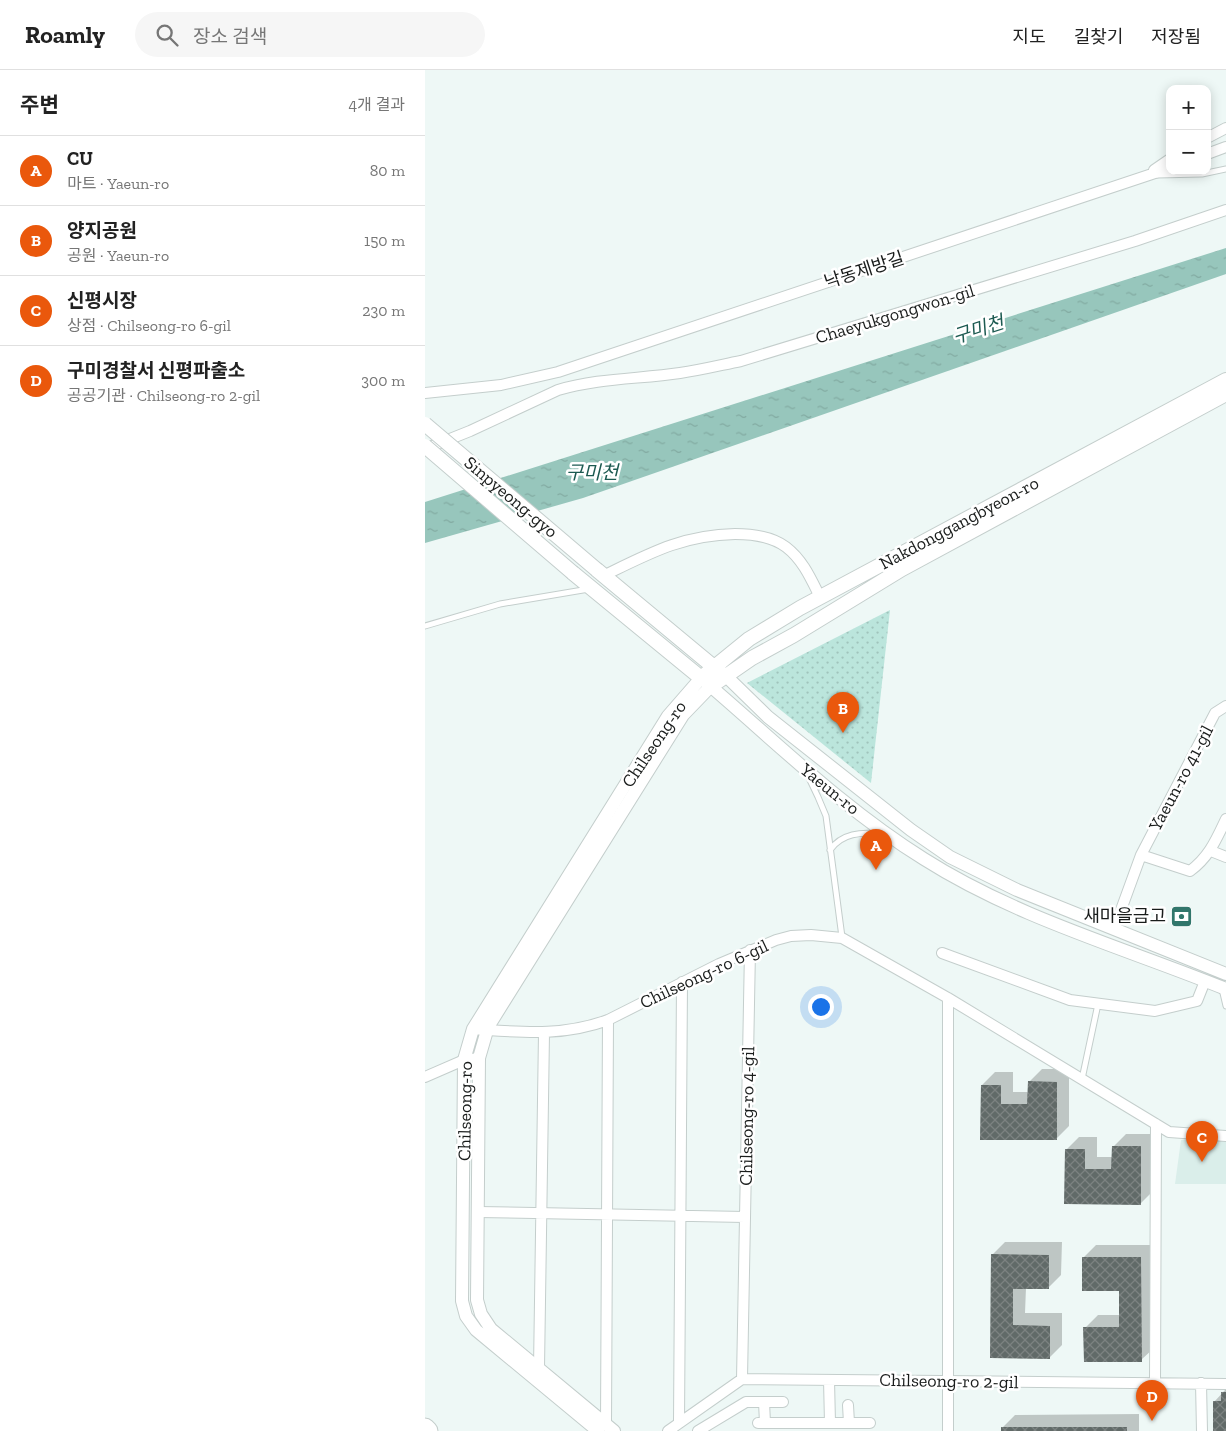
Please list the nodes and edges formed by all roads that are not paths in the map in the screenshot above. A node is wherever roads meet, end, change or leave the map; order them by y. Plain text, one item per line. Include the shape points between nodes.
1 (1226, 128) edge
2 (1211, 136) edge
3 (1226, 148) edge
4 (1211, 153) edge
5 (1166, 161) edge
6 (1166, 169) edge
7 (1226, 169) edge
8 (1148, 176) junction
9 (1226, 210) edge
10 (1226, 371) edge
11 (557, 372) junction
12 (1226, 380) edge
13 (558, 390) junction
14 (425, 393) edge
15 (1226, 394) edge
16 (1185, 402) junction
17 (425, 424) edge
18 (425, 447) edge
19 (601, 572) junction
20 (573, 573) joint
21 (592, 589) junction
22 (820, 597) junction
23 (425, 626) edge
24 (726, 676) junction
25 (706, 682) junction
26 (1226, 706) edge
27 (803, 768) junction
28 (1226, 819) edge
29 (887, 834) junction
30 (830, 850) junction
31 (1211, 851) junction
32 (1141, 855) junction
33 (1226, 857) edge
34 (1114, 929) junction
35 (842, 938) junction
36 (750, 950) junction
37 (942, 953) dead end
38 (1226, 974) edge
39 (1205, 981) junction
40 (682, 982) junction
41 (1224, 988) edge
42 (948, 998) junction
43 (1099, 1004) junction
44 (1226, 1006) edge
45 (608, 1020) junction
46 (473, 1029) junction
47 (487, 1030) junction
48 (544, 1033) junction
49 (479, 1058) junction
50 (464, 1060) junction
51 (425, 1077) edge
52 (1081, 1080) junction
53 (1156, 1124) junction
54 (1226, 1136) edge
55 (478, 1212) junction
56 (541, 1213) junction
57 (607, 1214) junction
58 (679, 1216) junction
59 (745, 1217) junction
60 (539, 1368) junction
61 (742, 1379) junction
62 (829, 1380) junction
63 (948, 1381) junction
64 (1155, 1383) junction
65 (1201, 1383) junction
66 (1226, 1384) edge
67 (764, 1402) junction
68 (783, 1402) dead end
69 (848, 1405) dead end
70 (830, 1423) junction
71 (849, 1423) junction
72 (870, 1423) dead end
73 (679, 1424) junction
74 (425, 1428) edge
75 (606, 1429) edge
76 (427, 1431) edge
77 (668, 1431) edge
78 (698, 1431) edge
79 (948, 1431) edge
80 (1203, 1431) edge

1 - 2 street
3 - 4 street
5 - 8 street
6 - 8 street, 낙동제방길
7 - 8 lane via 1202,174
8 - 11 street, 낙동제방길
9 - 13 street, Chaeyukgongwon-gil via 1135,241 741,361 681,373 597,381
10 - 16 main road
11 - 13 street
11 - 14 street, 낙동제방길 via 501,385
12 - 16 main road, Nakdonggangbyeon-ro
13 - 18 street, Chaeyukgongwon-gil via 470,431
15 - 24 main road, Nakdonggangbyeon-ro via 902,569
16 - 22 main road, Nakdonggangbyeon-ro
17 - 19 main road, Sinpyeong-gyo, bridge
18 - 20 main road, Sinpyeong-gyo, bridge
19 - 22 street via 685,540 749,534 785,546 805,568
19 - 24 main road, Yaeun-ro
20 - 21 main road, Yaeun-ro
21 - 23 lane via 500,604
21 - 25 main road, Yaeun-ro
22 - 25 main road, Nakdonggangbyeon-ro via 749,638
24 - 25 main road, Nakdonggangbyeon-ro
24 - 34 street, Yaeun-ro via 768,717 950,857 1017,890
25 - 27 street, Yaeun-ro
25 - 46 street, Chilseong-ro via 668,716
25 - 47 street, Chilseong-ro
26 - 32 street, Yaeun-ro 41-gil via 1215,713
27 - 29 street, Yaeun-ro
27 - 30 lane via 826,816
28 - 31 street
29 - 30 lane via 859,833 840,840
29 - 39 street, Yaeun-ro via 924,860 1019,909
30 - 35 lane
31 - 32 street via 1201,864 1190,871
31 - 33 street
32 - 34 street, Yaeun-ro 41-gil
34 - 38 street, Yaeun-ro
35 - 36 street, Chilseong-ro 6-gil via 791,936
35 - 42 street, Chilseong-ro 6-gil
36 - 40 street, Chilseong-ro 6-gil
36 - 59 street, Chilseong-ro 4-gil
37 - 43 street via 1070,1000
39 - 41 street, Yaeun-ro
39 - 43 street via 1197,1001 1155,1011
40 - 45 street, Chilseong-ro 6-gil
40 - 58 street
41 - 44 lane, Yaeun-ro
42 - 52 street, Chilseong-ro 6-gil
42 - 63 street
43 - 52 lane
45 - 48 street, Chilseong-ro 6-gil via 567,1031
45 - 57 street
46 - 47 street, Chilseong-ro 6-gil
46 - 50 street, Chilseong-ro
47 - 48 street, Chilseong-ro 6-gil
47 - 49 street, Chilseong-ro
48 - 56 street
49 - 50 street
49 - 55 street, Chilseong-ro
50 - 51 street
50 - 75 street, Chilseong-ro via 462,1301 466,1316 477,1330
52 - 53 street, Chilseong-ro 6-gil
53 - 54 street, Chilseong-ro 6-gil via 1169,1132
53 - 64 street
55 - 56 street
55 - 60 street, Chilseong-ro via 477,1300 481,1314 491,1329
56 - 57 street
56 - 60 street
57 - 58 street
57 - 75 street
58 - 59 street
58 - 73 street
59 - 61 street
60 - 75 street, Chilseong-ro
61 - 62 street, Chilseong-ro 2-gil
61 - 73 street
62 - 63 street, Chilseong-ro 2-gil
62 - 70 street
63 - 64 street, Chilseong-ro 2-gil
63 - 79 street
64 - 65 street, Chilseong-ro 2-gil
65 - 66 street, Chilseong-ro 2-gil
65 - 80 street
67 - 68 street
67 - 70 street via 761,1423
67 - 78 street via 746,1402
69 - 71 street
70 - 71 street
71 - 72 street
73 - 77 street
74 - 76 highway

